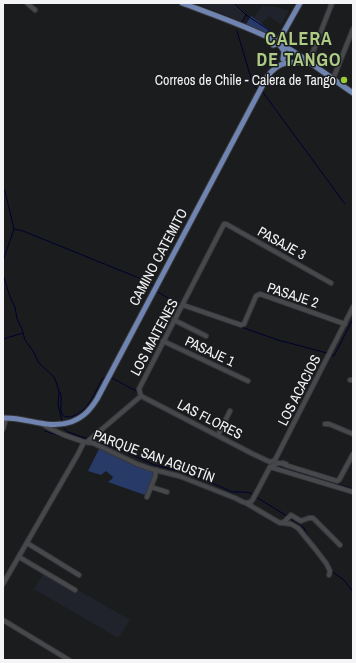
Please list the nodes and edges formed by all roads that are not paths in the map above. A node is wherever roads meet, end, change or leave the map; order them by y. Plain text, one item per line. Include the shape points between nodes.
1 (182, 3) edge
2 (300, 3) edge
3 (332, 3) edge
4 (29, 4) edge
5 (35, 10) dead end
6 (353, 29) edge
7 (275, 44) junction
8 (289, 49) junction
9 (283, 59) junction
10 (309, 62) junction
11 (280, 64) junction
12 (333, 79) junction
13 (353, 93) edge
14 (223, 225) joint
15 (331, 283) dead end
16 (183, 305) junction
17 (353, 308) edge
18 (174, 320) junction
19 (345, 324) junction
20 (206, 336) dead end
21 (163, 341) junction
22 (248, 382) dead end
23 (141, 396) junction
24 (230, 411) dead end
25 (4, 418) edge
26 (326, 424) dead end
27 (54, 428) junction
28 (3, 429) edge
29 (353, 434) edge
30 (218, 435) junction
31 (87, 441) junction
32 (352, 457) edge
33 (270, 462) joint
34 (270, 467) junction
35 (156, 470) junction
36 (151, 487) junction
37 (167, 492) dead end
38 (353, 492) edge
39 (148, 497) dead end
40 (246, 503) junction
41 (282, 523) junction
42 (27, 544) junction
43 (340, 545) dead end
44 (19, 557) junction
45 (79, 575) dead end
46 (330, 575) dead end
47 (3, 584) edge
48 (75, 590) dead end
49 (3, 620) edge
50 (69, 660) edge

1 - 7 main road via 241,25 265,36
2 - 7 main road
3 - 10 street
4 - 5 street
6 - 12 street
7 - 8 main road
7 - 9 main road via 282,49
8 - 9 main road, CAMINO CATEMITO
8 - 10 main road
9 - 11 main road, CAMINO CATEMITO
10 - 11 main road
10 - 12 main road
11 - 27 main road, CAMINO CATEMITO via 265,79 93,405 80,418
12 - 13 main road
14 - 15 street, PASAJE 3 via 226,224
14 - 16 street, LOS MAITENES
16 - 18 street, LOS MAITENES
16 - 19 street, PASAJE 2 via 241,325 244,324 256,296 260,294
17 - 19 street, LOS ACACIOS
18 - 20 street
18 - 21 street, LOS MAITENES
19 - 33 street, LOS ACACIOS via 275,460
21 - 22 street, PASAJE 1
21 - 23 street, LOS MAITENES via 139,389
23 - 30 street, LAS FLORES
23 - 31 street, LOS MAITENES
24 - 30 street
25 - 27 main road, CAMINO CATEMITO
25 - 28 street
26 - 29 street
27 - 31 street, PARQUE SAN AGUSTÍN
30 - 33 street, LAS FLORES
31 - 35 street, PARQUE SAN AGUSTÍN
31 - 42 street
32 - 34 street via 337,481 283,463 278,462
34 - 38 street
34 - 40 street via 253,499
35 - 36 street
35 - 40 street, PARQUE SAN AGUSTÍN via 185,478
36 - 37 street
36 - 39 street
40 - 41 street, PARQUE SAN AGUSTÍN
41 - 43 street via 291,515 301,521 313,518
41 - 46 street, PARQUE SAN AGUSTÍN via 298,528 326,563
42 - 44 street
42 - 45 street
44 - 47 street
44 - 48 street
49 - 50 street

